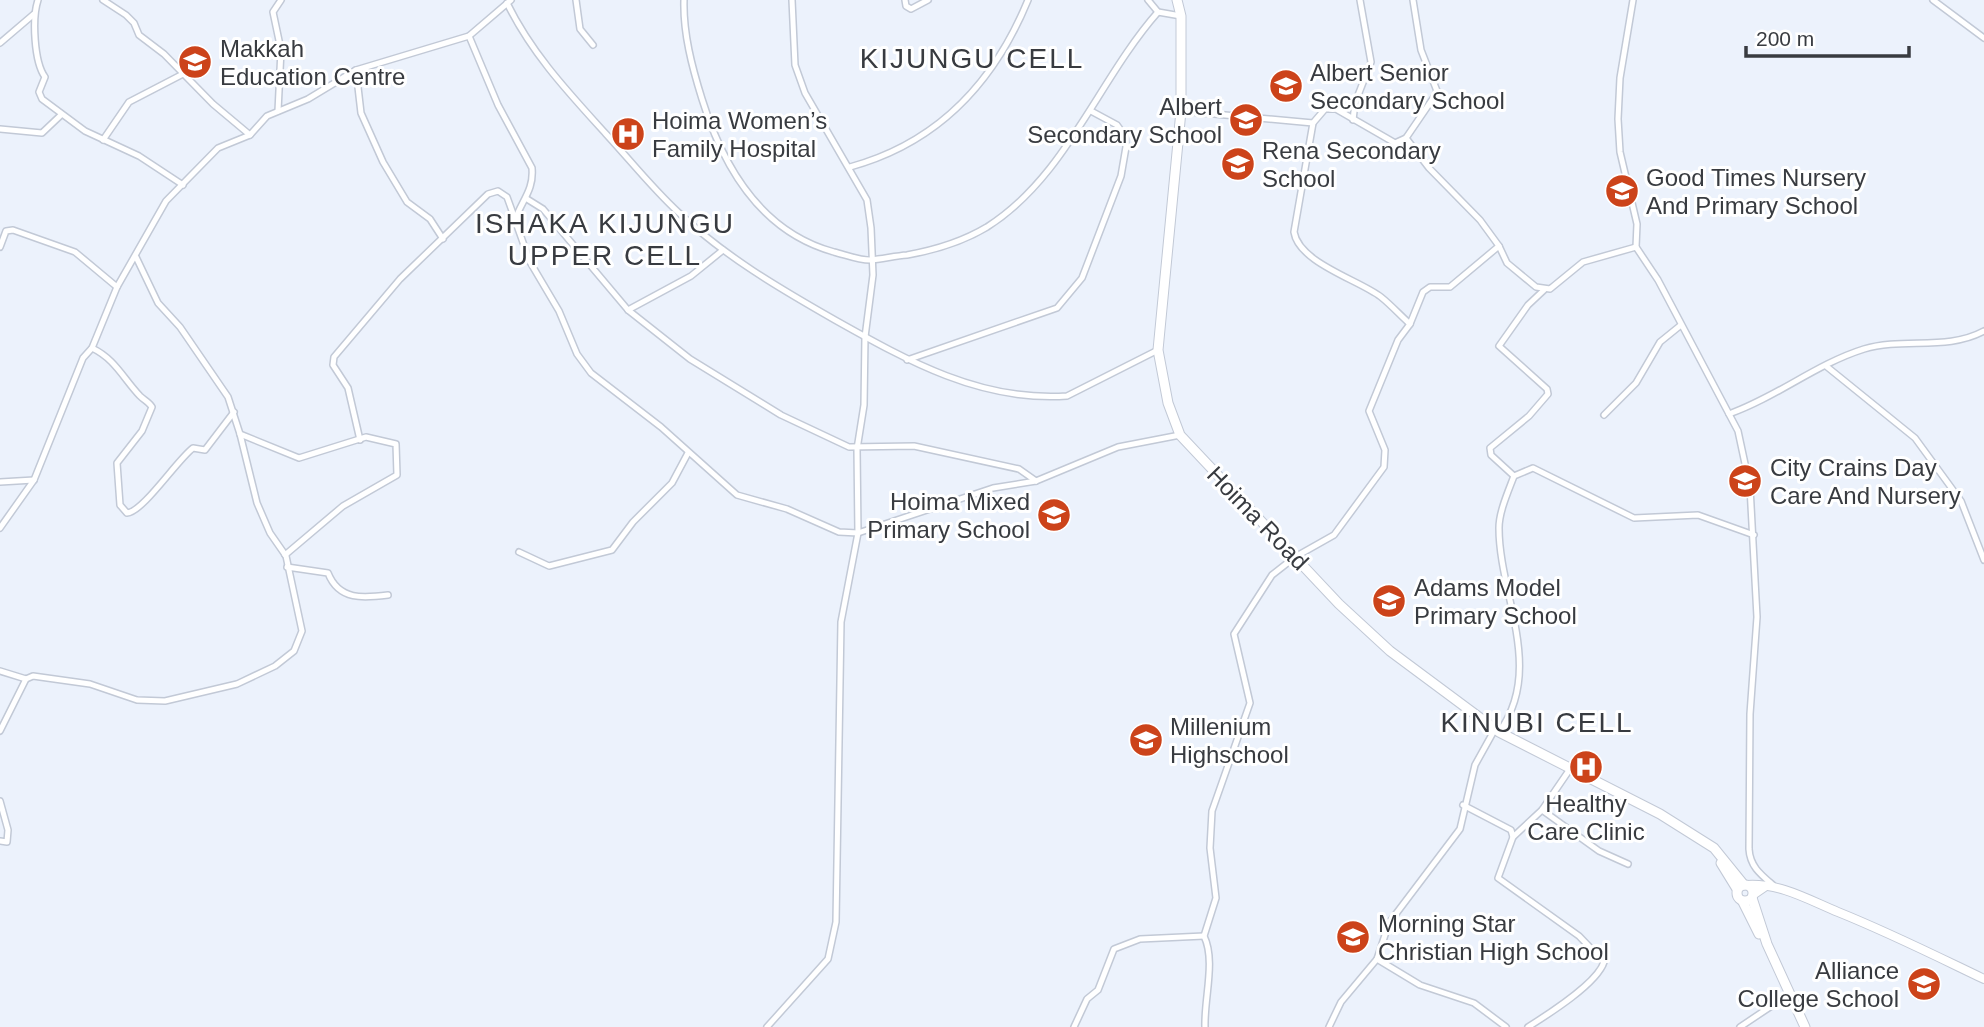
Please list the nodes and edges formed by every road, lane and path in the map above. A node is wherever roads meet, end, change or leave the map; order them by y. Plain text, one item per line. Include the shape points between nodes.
1 (38, 0) edge
2 (103, 0) edge
3 (281, 0) edge
4 (576, 0) edge
5 (684, 0) edge
6 (792, 0) edge
7 (905, 0) edge
8 (928, 0) edge
9 (1028, 0) edge
10 (1148, 0) edge
11 (1177, 0) edge
12 (1360, 0) edge
13 (1413, 0) edge
14 (1633, 0) edge
15 (1933, 0) edge
16 (510, 2) edge
17 (1158, 12) junction
18 (34, 14) junction
19 (1181, 16) junction
20 (469, 36) junction
21 (1984, 38) edge
22 (0, 43) edge
23 (593, 45) dead end
24 (356, 70) junction
25 (183, 74) junction
26 (278, 111) junction
27 (1091, 111) junction
28 (1181, 111) junction
29 (61, 115) junction
30 (1353, 120) junction
31 (1313, 123) junction
32 (0, 129) edge
33 (250, 135) junction
34 (1406, 138) junction
35 (103, 140) junction
36 (850, 167) junction
37 (183, 185) junction
38 (527, 199) junction
39 (516, 220) junction
40 (443, 239) junction
41 (1499, 246) junction
42 (0, 247) edge
43 (1636, 247) junction
44 (723, 250) junction
45 (136, 257) junction
46 (870, 260) junction
47 (117, 287) junction
48 (1544, 290) junction
49 (628, 310) junction
50 (1409, 324) junction
51 (1681, 325) junction
52 (1984, 331) edge
53 (865, 337) junction
54 (92, 348) junction
55 (1158, 350) junction
56 (907, 360) junction
57 (1826, 366) junction
58 (234, 412) junction
59 (1729, 414) junction
60 (1604, 415) dead end
61 (240, 434) junction
62 (1180, 435) junction
63 (360, 440) junction
64 (857, 449) junction
65 (688, 453) junction
66 (687, 461) junction
67 (699, 463) junction
68 (1514, 476) junction
69 (34, 480) junction
70 (1036, 481) junction
71 (0, 482) edge
72 (0, 527) edge
73 (858, 533) junction
74 (1754, 535) junction
75 (519, 552) dead end
76 (285, 555) junction
77 (1295, 557) junction
78 (1984, 560) edge
79 (287, 567) junction
80 (388, 594) dead end
81 (0, 671) edge
82 (26, 679) junction
83 (1497, 730) junction
84 (0, 731) edge
85 (1570, 769) junction
86 (0, 801) edge
87 (1463, 805) junction
88 (1542, 810) junction
89 (1513, 837) junction
90 (0, 841) edge
91 (1628, 864) dead end
92 (1743, 886) junction
93 (1772, 886) junction
94 (1749, 898) junction
95 (1204, 936) junction
96 (1377, 959) junction
97 (1984, 979) edge
98 (1788, 995) junction
99 (767, 1027) edge
100 (1074, 1027) edge
101 (1205, 1027) edge
102 (1329, 1027) edge
103 (1506, 1027) edge
104 (1528, 1027) edge
105 (1740, 1027) edge
106 (1805, 1027) edge

1 - 18 street
2 - 25 street via 126,15 139,35
3 - 26 street via 273,12 281,50
4 - 23 street via 580,29
5 - 46 street via 689,47 707,116 746,190 795,237
6 - 36 street via 792,48 805,93
7 - 8 street via 911,9
9 - 36 street via 1003,50 949,118 913,144
10 - 17 street
11 - 19 main road, Hoima Road
12 - 30 street via 1371,62 1354,103
13 - 34 street via 1421,50 1437,91
14 - 43 street via 1618,119 1620,152 1637,224
15 - 21 street
16 - 20 street
16 - 44 street via 543,64 677,211
17 - 19 street
17 - 27 street
18 - 22 street
18 - 29 street via 38,66 46,77 39,95
19 - 28 main road, Hoima Road
20 - 24 street
20 - 38 street via 498,105 532,168
24 - 26 street
24 - 40 street via 361,113 383,162 407,202 430,219
25 - 33 street
25 - 35 street via 135,98
26 - 33 street
27 - 46 street via 1040,178 988,226 938,249
27 - 56 street via 1118,125 1126,147 1121,176 1082,278 1056,308
28 - 31 street
28 - 55 main road, Hoima Road
29 - 32 street via 42,133
29 - 35 street
30 - 31 street via 1330,108
30 - 34 street via 1388,141
31 - 50 street via 1296,241 1353,283 1380,296
33 - 37 street via 218,148
34 - 41 street
35 - 37 street via 139,156
36 - 46 street via 867,200
37 - 45 street via 161,210
38 - 39 street
38 - 49 street via 543,209
39 - 40 street via 507,197 493,191
39 - 65 street via 527,256 585,366
40 - 63 street via 384,296 332,361 348,388
41 - 48 street via 1507,263 1523,279
41 - 50 street via 1450,287 1426,289
42 - 47 street via 6,231 13,230 75,253
43 - 48 street via 1583,262
43 - 51 street
44 - 49 street via 691,276
44 - 53 street via 768,282
45 - 47 street
45 - 58 street via 158,303 212,372
46 - 53 street via 872,294
47 - 54 street
48 - 68 street via 1499,346 1548,389 1490,449
49 - 64 street via 733,387 803,427
50 - 77 street via 1369,411 1385,450 1384,467 1334,535
51 - 59 street
51 - 60 street via 1660,342 1636,383
52 - 57 street via 1957,343 1902,342 1864,350
53 - 56 street
53 - 64 street via 864,405
54 - 58 street via 106,354 152,407 142,431 118,460 120,505 127,513 138,510 189,451 205,450
54 - 69 street via 83,358
55 - 56 street via 1068,396 1052,397 999,392 939,375
55 - 62 main road, Hoima Road via 1168,403
57 - 59 street
57 - 78 street via 1915,438 1961,501
58 - 61 street
59 - 74 street via 1743,446
61 - 63 street via 299,458
61 - 76 street via 257,503
62 - 70 street via 1097,453
62 - 77 main road, Hoima Road
63 - 76 street via 366,437 395,443 397,475 348,502
64 - 70 street via 914,446 1019,469
64 - 73 street
65 - 66 street
65 - 67 street
66 - 67 street
66 - 75 street via 612,550 549,566
67 - 73 street via 747,500 777,506 839,532
68 - 74 street via 1532,468 1634,517 1698,514
68 - 83 street via 1499,527 1519,665 1512,713
69 - 71 street
69 - 72 street
70 - 73 street via 993,488
73 - 99 street via 841,622 836,922 828,960
74 - 93 street via 1757,652 1750,714 1749,855 1757,872
76 - 79 street
77 - 83 main road, Hoima Road via 1366,631
77 - 95 street via 1272,575 1234,634 1250,703 1212,811 1210,848 1216,898
79 - 80 street via 328,573 354,598
79 - 82 street via 302,621 299,643 288,658 237,684 151,702 90,684 33,676
81 - 82 street
82 - 84 street
83 - 85 main road, Hoima Road
83 - 87 street via 1475,765
85 - 88 street
85 - 92 main road, Hoima Road via 1660,814 1701,841
86 - 90 street via 8,830 7,842
87 - 89 street via 1511,830
87 - 96 street via 1460,829 1389,923
88 - 89 street
88 - 91 street via 1599,851
89 - 104 street via 1498,878 1579,936 1604,962 1568,1000
92 - 93 main road
92 - 94 main road
92 - 94 main road via 1737,897
93 - 94 main road
93 - 97 main road via 1895,935
94 - 98 main road
95 - 100 street via 1140,939 1114,949 1098,990 1087,999
95 - 101 street via 1210,949
96 - 102 street via 1341,1002
96 - 103 street via 1430,989 1474,1003
98 - 105 street
98 - 106 main road

